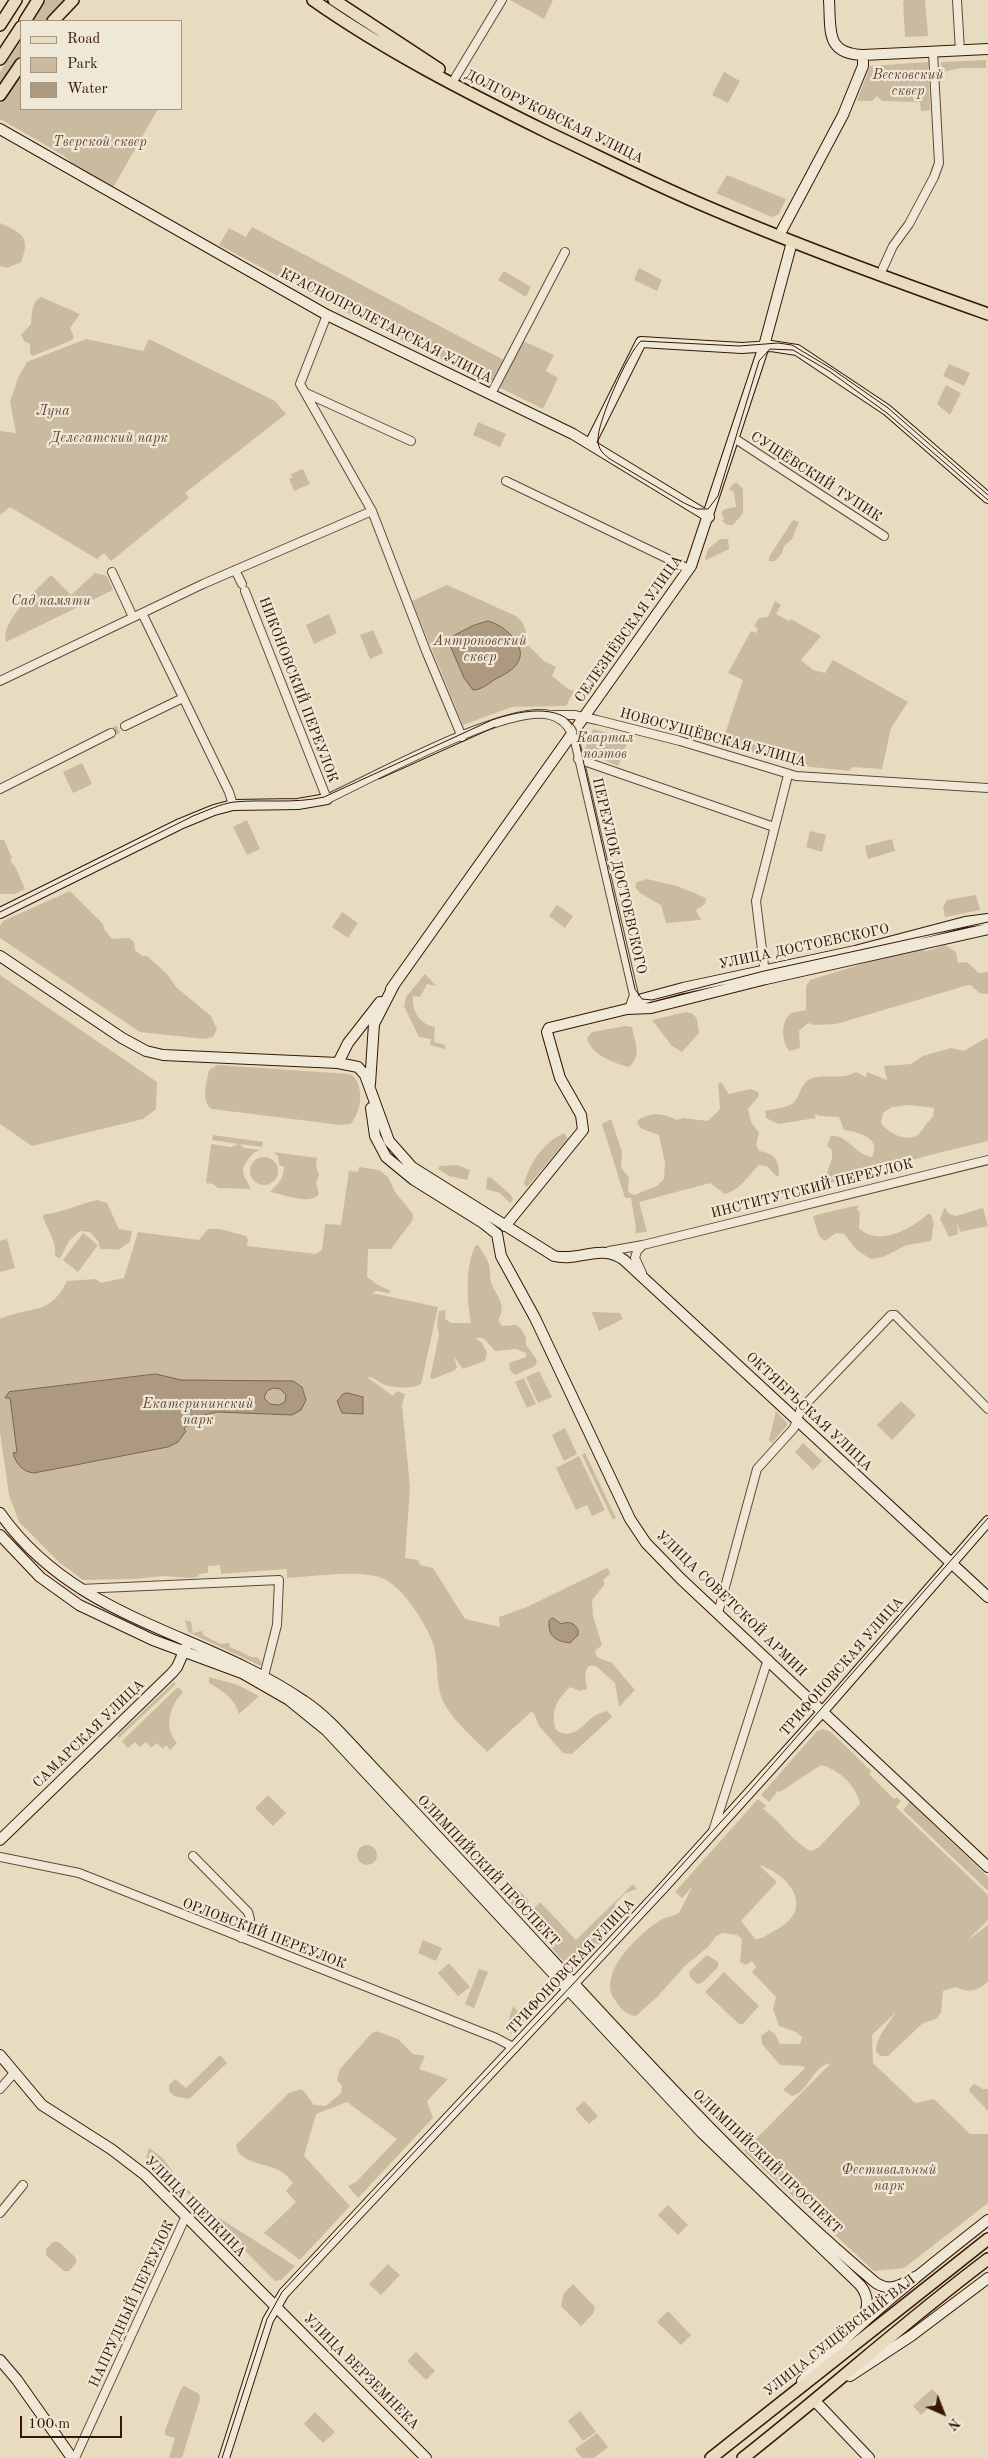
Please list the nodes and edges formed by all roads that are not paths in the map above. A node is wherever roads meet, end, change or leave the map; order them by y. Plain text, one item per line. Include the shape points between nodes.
1 (16, 0) edge
2 (38, 0) edge
3 (73, 0) edge
4 (312, 0) edge
5 (334, 0) edge
6 (502, 0) edge
7 (829, 0) edge
8 (957, 0) edge
9 (349, 10) junction
10 (26, 20) edge
11 (54, 20) edge
12 (342, 20) junction
13 (0, 25) edge
14 (20, 29) edge
15 (988, 49) edge
16 (960, 50) junction
17 (934, 52) junction
18 (864, 55) junction
19 (0, 59) edge
20 (20, 65) edge
21 (455, 78) junction
22 (0, 95) edge
23 (0, 129) edge
24 (782, 230) junction
25 (792, 242) junction
26 (564, 252) dead end
27 (883, 268) junction
28 (988, 307) edge
29 (988, 314) edge
30 (327, 315) junction
31 (764, 346) junction
32 (306, 393) junction
33 (491, 394) junction
34 (734, 438) junction
35 (411, 441) dead end
36 (590, 444) junction
37 (506, 481) dead end
38 (988, 498) edge
39 (369, 512) junction
40 (709, 518) junction
41 (884, 536) dead end
42 (690, 569) junction
43 (235, 570) junction
44 (112, 572) dead end
45 (142, 613) junction
46 (133, 617) junction
47 (0, 681) edge
48 (183, 698) junction
49 (552, 715) junction
50 (584, 717) junction
51 (125, 726) tunnel mouth
52 (111, 733) tunnel mouth
53 (572, 733) junction
54 (462, 737) junction
55 (578, 759) junction
56 (788, 775) junction
57 (988, 788) edge
58 (0, 789) edge
59 (327, 799) junction
60 (233, 805) junction
61 (774, 827) junction
62 (0, 913) edge
63 (988, 922) edge
64 (0, 956) edge
65 (765, 974) junction
66 (394, 985) junction
67 (636, 998) junction
68 (658, 1007) junction
69 (630, 1009) junction
70 (338, 1063) junction
71 (370, 1084) junction
72 (988, 1160) edge
73 (416, 1176) junction
74 (505, 1226) junction
75 (643, 1246) junction
76 (609, 1251) junction
77 (643, 1275) junction
78 (988, 1408) edge
79 (796, 1420) junction
80 (0, 1514) edge
81 (988, 1521) edge
82 (0, 1535) edge
83 (951, 1562) junction
84 (78, 1589) junction
85 (988, 1597) edge
86 (718, 1613) junction
87 (188, 1641) junction
88 (184, 1652) junction
89 (768, 1659) junction
90 (264, 1676) junction
91 (823, 1710) junction
92 (713, 1833) junction
93 (0, 1840) edge
94 (193, 1856) dead end
95 (0, 1857) edge
96 (988, 1868) edge
97 (242, 1938) junction
98 (572, 1987) junction
99 (515, 2048) junction
100 (0, 2055) edge
101 (14, 2073) junction
102 (0, 2090) edge
103 (23, 2186) dead end
104 (0, 2213) edge
105 (186, 2216) junction
106 (988, 2220) edge
107 (988, 2239) edge
108 (988, 2259) edge
109 (916, 2276) junction
110 (988, 2278) edge
111 (275, 2307) junction
112 (858, 2326) junction
113 (0, 2360) edge
114 (836, 2384) junction
115 (816, 2401) junction
116 (782, 2402) junction
117 (73, 2458) edge
118 (224, 2458) edge
119 (426, 2458) edge
120 (711, 2458) edge
121 (743, 2458) edge
122 (869, 2458) edge

1 - 13 main road
2 - 10 main road
3 - 11 main road
4 - 12 main road, ДОЛГОРУКОВСКАЯ УЛИЦА
5 - 9 main road, ДОЛГОРУКОВСКАЯ УЛИЦА
6 - 21 street
7 - 18 main road via 831,37 841,51
8 - 16 street
9 - 12 street via 350,19
9 - 21 main road, ДОЛГОРУКОВСКАЯ УЛИЦА
12 - 25 main road, ДОЛГОРУКОВСКАЯ УЛИЦА via 437,76 525,121 696,202
14 - 19 main road
15 - 16 main road
16 - 17 main road
17 - 18 main road
17 - 27 street via 938,163 934,178 910,224 893,246
18 - 24 main road via 863,66 843,114
20 - 22 main road
21 - 24 main road, ДОЛГОРУКОВСКАЯ УЛИЦА via 651,174
23 - 30 main road, КРАСНОПРОЛЕТАРСКАЯ УЛИЦА
24 - 27 main road, ДОЛГОРУКОВСКАЯ УЛИЦА
25 - 29 main road, ДОЛГОРУКОВСКАЯ УЛИЦА
25 - 31 main road, СЕЛЕЗНЁВСКАЯ УЛИЦА
26 - 33 street
27 - 28 main road, ДОЛГОРУКОВСКАЯ УЛИЦА
30 - 32 street via 300,380
30 - 33 main road, КРАСНОПРОЛЕТАРСКАЯ УЛИЦА
31 - 34 main road, СЕЛЕЗНЁВСКАЯ УЛИЦА
31 - 36 main road via 742,348 641,342
31 - 38 main road via 794,349 836,374 887,410
32 - 35 street
32 - 39 street
33 - 36 main road, КРАСНОПРОЛЕТАРСКАЯ УЛИЦА
34 - 40 main road, СЕЛЕЗНЁВСКАЯ УЛИЦА
34 - 41 street, СУЩЁВСКИЙ ТУПИК
36 - 40 main road, КРАСНОПРОЛЕТАРСКАЯ УЛИЦА
37 - 42 street
39 - 43 street
39 - 54 street
40 - 42 main road, СЕЛЕЗНЁВСКАЯ УЛИЦА
42 - 50 main road, СЕЛЕЗНЁВСКАЯ УЛИЦА
43 - 45 street
43 - 59 street, НИКОНОВСКИЙ ПЕРЕУЛОК
44 - 46 street
45 - 46 street
45 - 48 street
46 - 47 street
48 - 51 street
48 - 60 street
49 - 50 street, НОВОСУЩЁВСКАЯ УЛИЦА
49 - 53 street via 565,723
49 - 54 street, НОВОСУЩЁВСКАЯ УЛИЦА via 518,716
50 - 53 main road, СЕЛЕЗНЁВСКАЯ УЛИЦА
50 - 56 street, НОВОСУЩЁВСКАЯ УЛИЦА via 680,741
52 - 58 street
53 - 55 street, ПЕРЕУЛОК ДОСТОЕВСКОГО
53 - 66 main road, СЕЛЕЗНЁВСКАЯ УЛИЦА
54 - 59 street, НОВОСУЩЁВСКАЯ УЛИЦА
55 - 61 street
55 - 67 street, ПЕРЕУЛОК ДОСТОЕВСКОГО
56 - 57 street, НОВОСУЩЁВСКАЯ УЛИЦА
56 - 61 street
59 - 60 main road via 298,804
60 - 62 main road via 194,818
61 - 65 street via 756,901
63 - 65 main road, УЛИЦА ДОСТОЕВСКОГО via 965,922
64 - 70 main road via 142,1049 163,1055
65 - 67 main road, УЛИЦА ДОСТОЕВСКОГО via 710,981
65 - 68 main road, УЛИЦА ДОСТОЕВСКОГО
66 - 70 main road, СЕЛЕЗНЁВСКАЯ УЛИЦА via 348,1043
66 - 71 main road, СЕЛЕЗНЁВСКАЯ УЛИЦА via 374,1024
67 - 68 street
67 - 69 main road, УЛИЦА ДОСТОЕВСКОГО
68 - 69 main road, УЛИЦА ДОСТОЕВСКОГО
69 - 74 main road, УЛИЦА ДОСТОЕВСКОГО via 549,1028 547,1032 560,1078 581,1115 583,1130
70 - 71 main road via 358,1067
71 - 73 main road via 388,1141
71 - 73 main road via 375,1136 386,1157
72 - 75 street, ИНСТИТУТСКИЙ ПЕРЕУЛОК
73 - 74 main road, ИНСТИТУТСКИЙ ПЕРЕУЛОК
73 - 86 main road, УЛИЦА СОВЕТСКОЙ АРМИИ via 495,1232 501,1256 535,1318 630,1518 658,1556
74 - 76 main road, ИНСТИТУТСКИЙ ПЕРЕУЛОК via 559,1257
75 - 76 street, ИНСТИТУТСКИЙ ПЕРЕУЛОК
75 - 77 street via 635,1258
76 - 77 main road, ОКТЯБРЬСКАЯ УЛИЦА
77 - 79 main road, ОКТЯБРЬСКАЯ УЛИЦА
78 - 79 street via 895,1315 891,1315 800,1409
79 - 83 main road, ОКТЯБРЬСКАЯ УЛИЦА
79 - 86 street via 790,1433 757,1469
80 - 84 main road, ОЛИМПИЙСКИЙ ПРОСПЕКТ via 39,1558
81 - 83 main road, ТРИФОНОВСКАЯ УЛИЦА
82 - 88 main road, ОЛИМПИЙСКИЙ ПРОСПЕКТ via 33,1570 64,1596 112,1622
83 - 85 main road, ОКТЯБРЬСКАЯ УЛИЦА
83 - 91 main road, ТРИФОНОВСКАЯ УЛИЦА
84 - 87 main road, ОЛИМПИЙСКИЙ ПРОСПЕКТ via 110,1607
84 - 90 street via 279,1580 277,1625
86 - 89 main road, УЛИЦА СОВЕТСКОЙ АРМИИ
87 - 88 main road, САМАРСКАЯ УЛИЦА
87 - 90 main road, ОЛИМПИЙСКИЙ ПРОСПЕКТ
88 - 93 main road, САМАРСКАЯ УЛИЦА via 172,1673
88 - 98 main road, ОЛИМПИЙСКИЙ ПРОСПЕКТ via 228,1667 261,1683 314,1719
89 - 91 main road, УЛИЦА СОВЕТСКОЙ АРМИИ
89 - 92 street
90 - 98 main road, ОЛИМПИЙСКИЙ ПРОСПЕКТ via 306,1702 330,1723
91 - 92 main road, ТРИФОНОВСКАЯ УЛИЦА
91 - 96 main road, УЛИЦА СОВЕТСКОЙ АРМИИ
92 - 98 main road, ТРИФОНОВСКАЯ УЛИЦА
94 - 97 street via 248,1912 250,1919
95 - 97 street, ОРЛОВСКИЙ ПЕРЕУЛОК via 79,1873
97 - 99 street, ОРЛОВСКИЙ ПЕРЕУЛОК via 508,2042
98 - 99 main road, ТРИФОНОВСКАЯ УЛИЦА
98 - 109 main road, ОЛИМПИЙСКИЙ ПРОСПЕКТ via 708,2127 868,2276 881,2286 890,2288
98 - 112 main road, ОЛИМПИЙСКИЙ ПРОСПЕКТ via 702,2132 860,2285 868,2306
99 - 111 main road, ТРИФОНОВСКАЯ УЛИЦА via 296,2279
100 - 101 main road, УЛИЦА ЩЕПКИНА
101 - 102 street
101 - 105 main road, УЛИЦА ЩЕПКИНА via 42,2105 134,2165
103 - 104 street
105 - 111 main road, УЛИЦА ЩЕПКИНА
105 - 117 street, НАПРУДНЫЙ ПЕРЕУЛОК
106 - 109 main road
107 - 116 main road, УЛИЦА СУЩЁВСКИЙ ВАЛ
108 - 114 main road via 903,2325
109 - 112 main road
110 - 114 main road via 905,2340
111 - 118 main road, ТРИФОНОВСКАЯ УЛИЦА
111 - 119 main road, УЛИЦА ВЕРЗЕМНЕКА
112 - 116 main road
113 - 117 main road
114 - 115 main road
115 - 121 main road
115 - 122 main road
116 - 120 main road, УЛИЦА СУЩЁВСКИЙ ВАЛ

